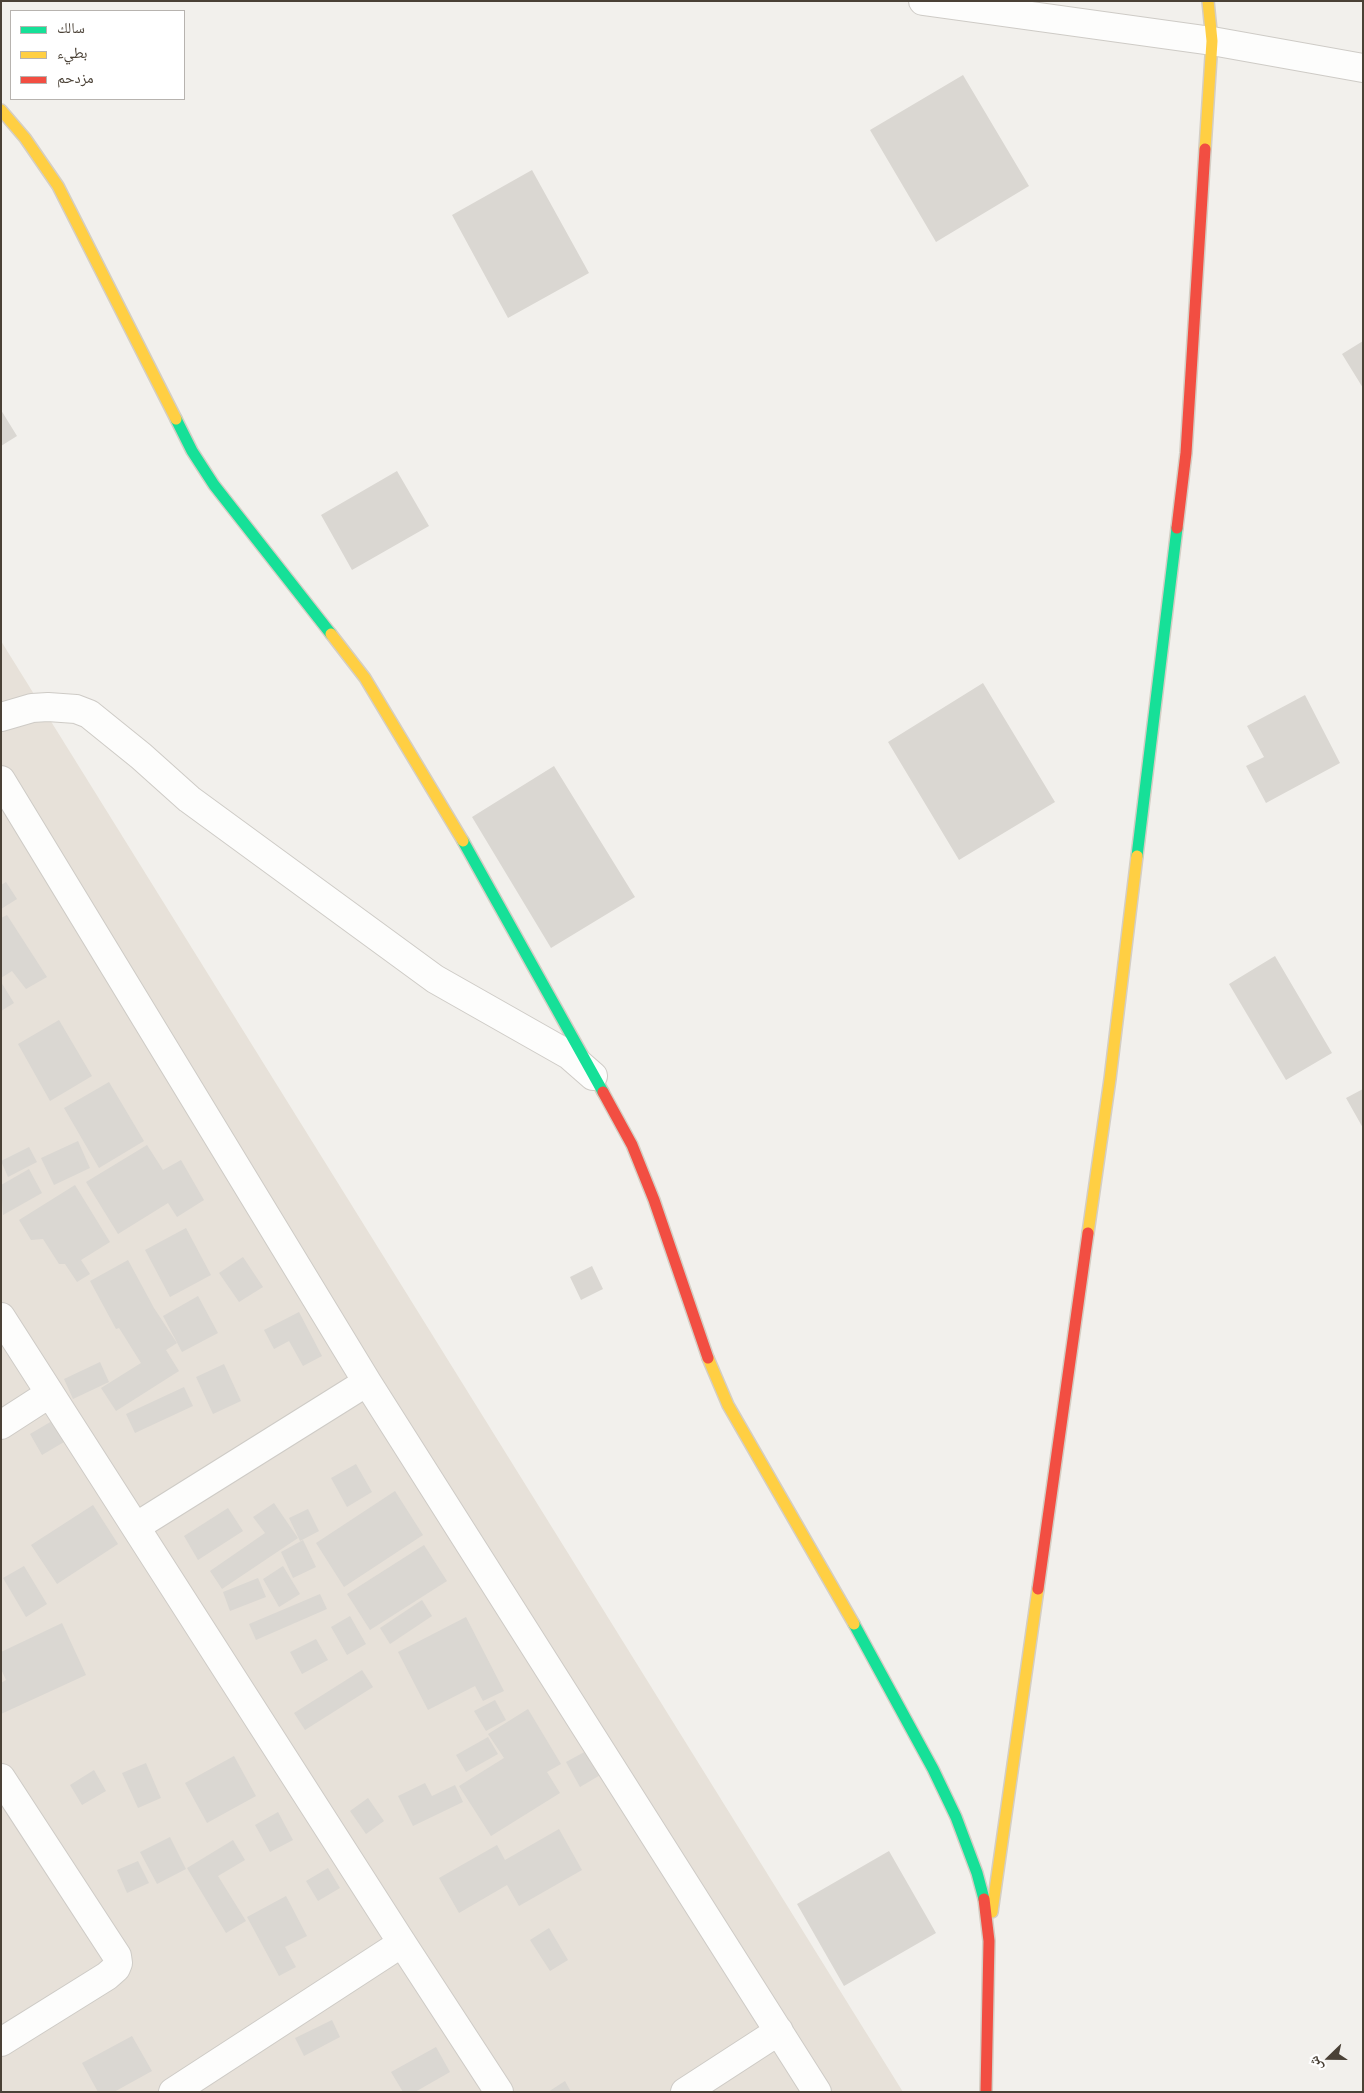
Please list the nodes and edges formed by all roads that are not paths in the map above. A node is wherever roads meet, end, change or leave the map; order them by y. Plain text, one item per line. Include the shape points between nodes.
1 (923, 1) edge
2 (1208, 1) edge
3 (1212, 40) junction
4 (1363, 68) edge
5 (1, 110) edge
6 (1, 717) edge
7 (1, 780) edge
8 (596, 1079) junction
9 (1, 1317) edge
10 (367, 1382) junction
11 (49, 1394) junction
12 (1, 1425) edge
13 (137, 1526) junction
14 (1, 1778) edge
15 (988, 1941) junction
16 (402, 1943) junction
17 (778, 2031) junction
18 (1, 2042) edge
19 (203, 2084) edge
20 (174, 2092) edge
21 (499, 2092) edge
22 (685, 2092) edge
23 (817, 2092) edge
24 (986, 2092) edge

1 - 3 street
2 - 3 street
3 - 4 street
3 - 15 street via 1185,462 1110,1079
5 - 8 street via 58,186 192,451 214,485 365,678
6 - 8 street via 48,707 76,709 89,714 188,799 435,979 569,1055
7 - 10 street
8 - 15 street via 632,1145 654,1200 700,1339 728,1405 845,1608 956,1817 985,1904
9 - 11 street
10 - 13 street
10 - 17 street
11 - 12 street
11 - 13 street
13 - 16 street
14 - 18 street via 117,1956 118,1963 107,1976
15 - 24 street
16 - 19 street
16 - 21 street
17 - 22 street
17 - 23 street
19 - 20 street

